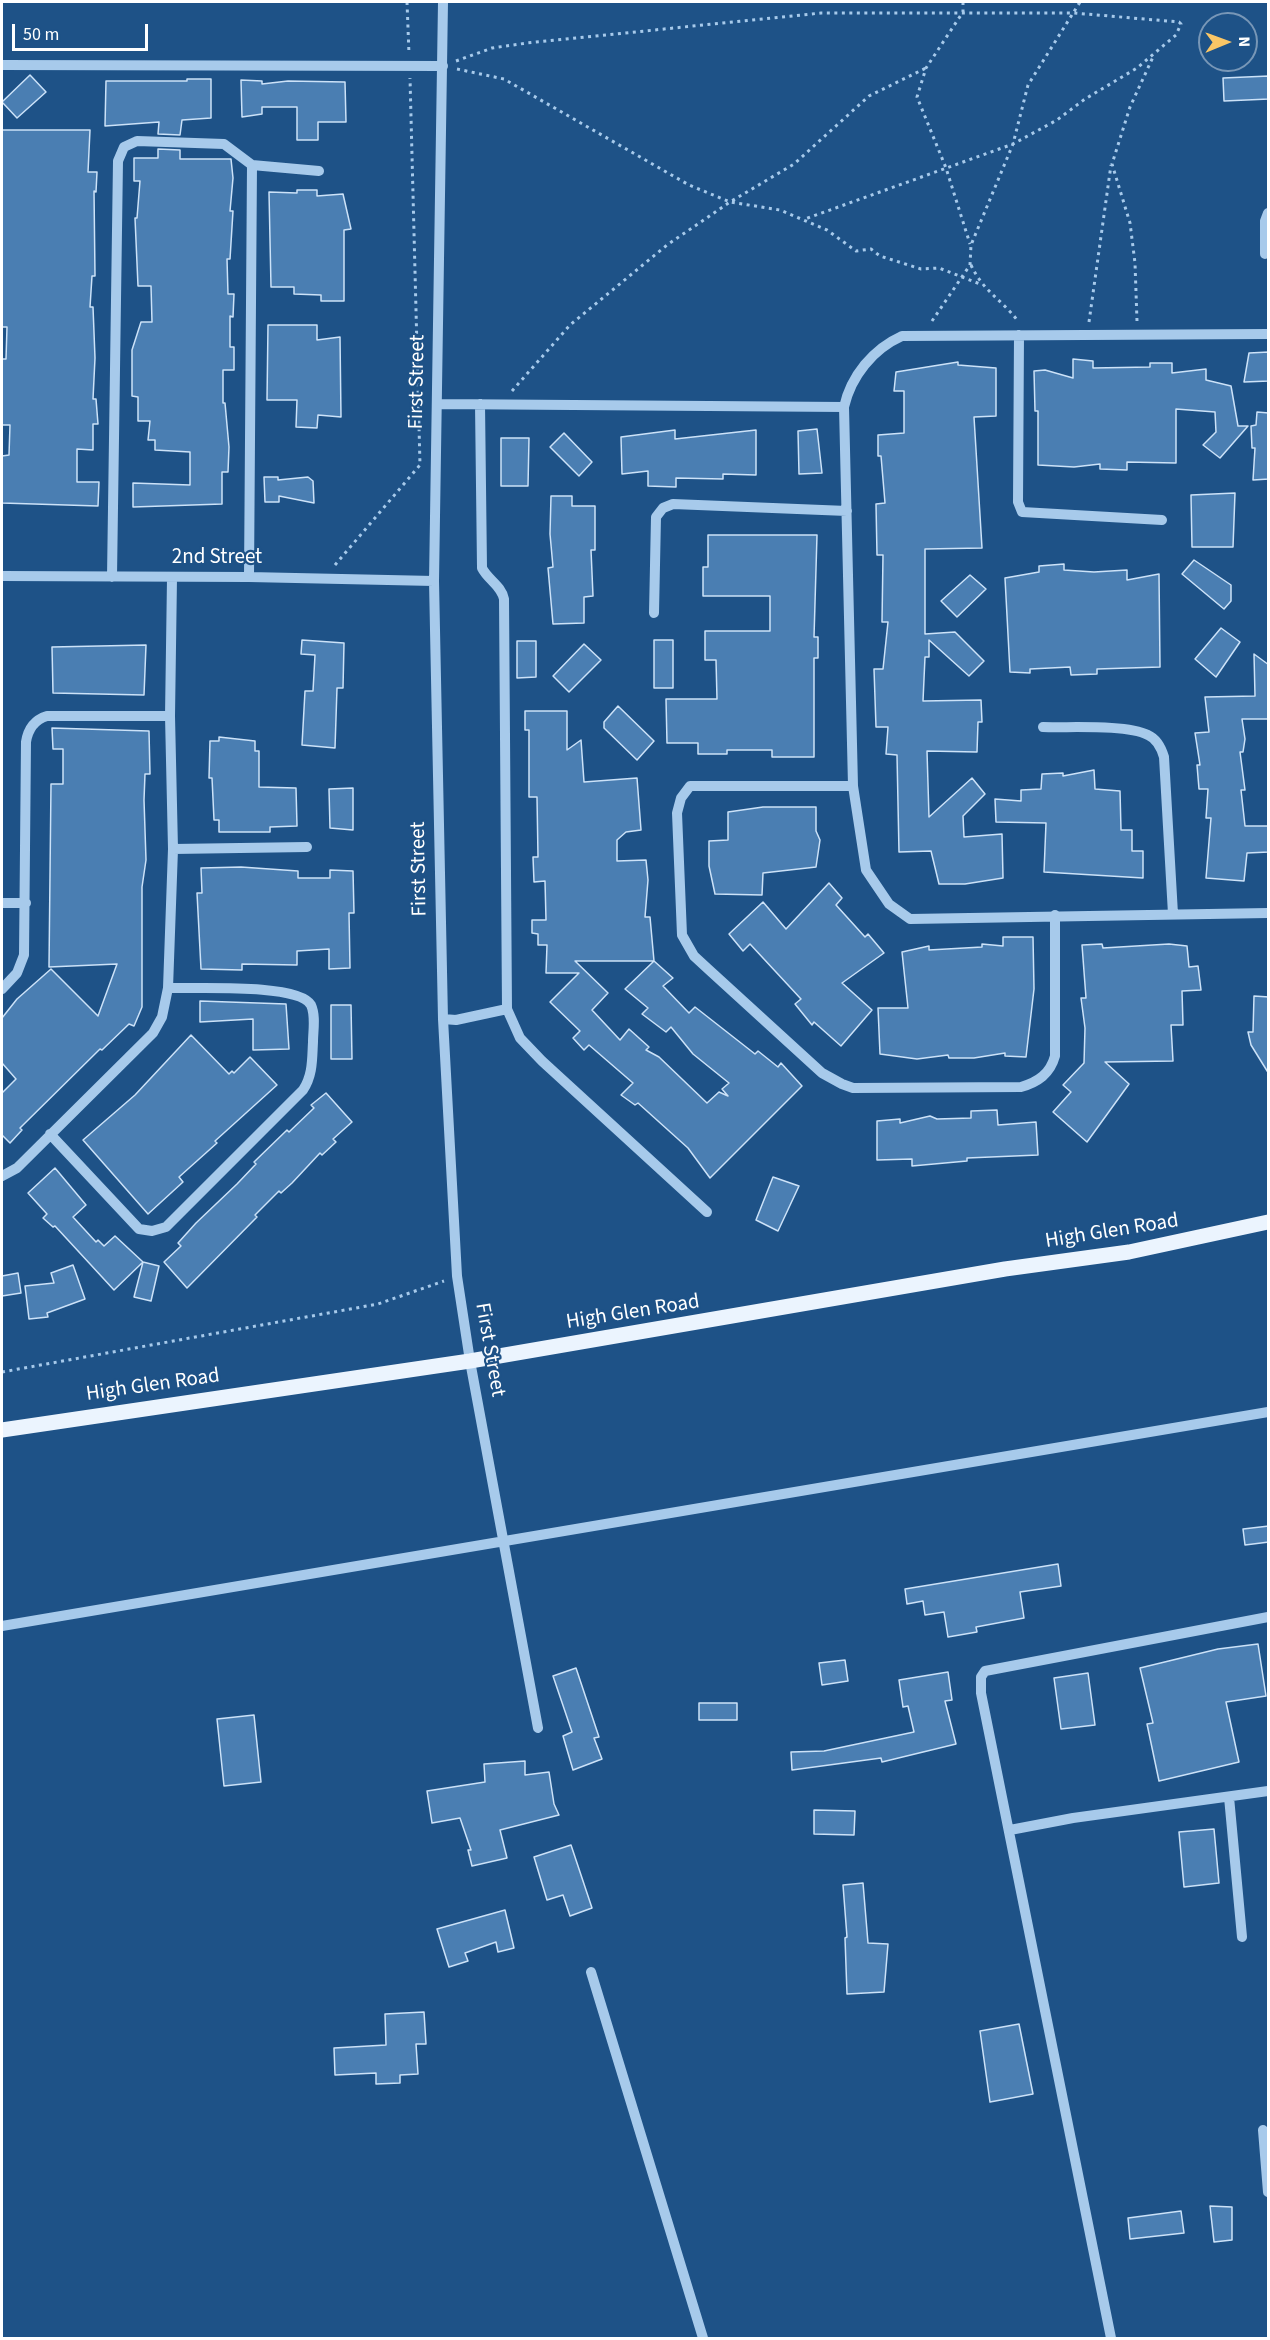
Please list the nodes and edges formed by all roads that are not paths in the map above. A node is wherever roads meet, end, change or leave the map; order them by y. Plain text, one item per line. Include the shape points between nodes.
1 (443, 2) edge
2 (2, 65) edge
3 (442, 66) junction
4 (252, 165) junction
5 (319, 171) dead end
6 (1269, 213) edge
7 (1264, 254) dead end
8 (1269, 334) edge
9 (1019, 335) junction
10 (438, 404) junction
11 (480, 404) junction
12 (844, 407) junction
13 (847, 511) junction
14 (1162, 520) dead end
15 (2, 576) edge
16 (112, 577) junction
17 (249, 577) junction
18 (172, 578) junction
19 (434, 581) junction
20 (654, 613) dead end
21 (170, 716) junction
22 (1043, 727) dead end
23 (854, 786) junction
24 (307, 847) dead end
25 (173, 849) junction
26 (2, 903) edge
27 (26, 903) junction
28 (1269, 913) edge
29 (1173, 914) junction
30 (1055, 915) junction
31 (168, 988) junction
32 (2, 989) edge
33 (507, 1010) junction
34 (443, 1019) junction
35 (50, 1134) junction
36 (2, 1176) edge
37 (708, 1212) dead end
38 (1269, 1221) edge
39 (470, 1361) junction
40 (1269, 1412) edge
41 (2, 1430) edge
42 (504, 1541) junction
43 (1269, 1617) edge
44 (2, 1626) edge
45 (538, 1728) dead end
46 (1269, 1791) edge
47 (1230, 1797) junction
48 (1010, 1830) junction
49 (1242, 1937) dead end
50 (591, 1972) dead end
51 (1263, 2130) dead end
52 (1269, 2192) edge
53 (703, 2338) edge
54 (1111, 2338) edge

1 - 3 street, First Street
2 - 3 street
3 - 10 street, First Street
4 - 5 street
4 - 16 street via 224,144 137,141 124,147 118,161
4 - 17 street
6 - 7 street via 1264,221
8 - 9 street
9 - 12 street via 902,336 886,343 868,360 849,387
9 - 14 street via 1018,502 1022,512
10 - 11 street
10 - 19 street, First Street
11 - 12 street
11 - 33 street via 482,567 504,599
12 - 13 street
13 - 20 street via 673,504 663,508 656,517
13 - 23 street
15 - 16 street, 2nd Street
16 - 18 street, 2nd Street
17 - 18 street, 2nd Street
17 - 19 street, 2nd Street
18 - 21 street
19 - 34 street, First Street
21 - 25 street
21 - 27 street via 47,716 33,724 26,742
22 - 29 street via 1135,730 1150,736 1161,747
23 - 30 street via 866,870 900,913 910,919
23 - 30 street via 690,786 677,813 682,936 687,946 822,1073 853,1088 1021,1087 1040,1080 1055,1056
24 - 25 street
25 - 31 street
26 - 27 street
27 - 32 street via 24,955 13,979
28 - 29 street
29 - 30 street
31 - 35 street via 162,1017 153,1034
31 - 35 street via 275,990 304,998 311,1005 314,1019 311,1072 303,1090 159,1230 139,1229
33 - 34 street
33 - 37 street via 520,1038 542,1061
34 - 39 street, First Street via 457,1276
35 - 36 street via 17,1168
38 - 39 main road, High Glen Road via 1128,1252 1005,1269
39 - 41 main road, High Glen Road
39 - 42 street, First Street
40 - 42 street
42 - 44 street
42 - 45 street, First Street
43 - 48 street via 985,1671 981,1693
46 - 47 street
47 - 48 street
47 - 49 street
48 - 54 street
50 - 53 street
51 - 52 street

